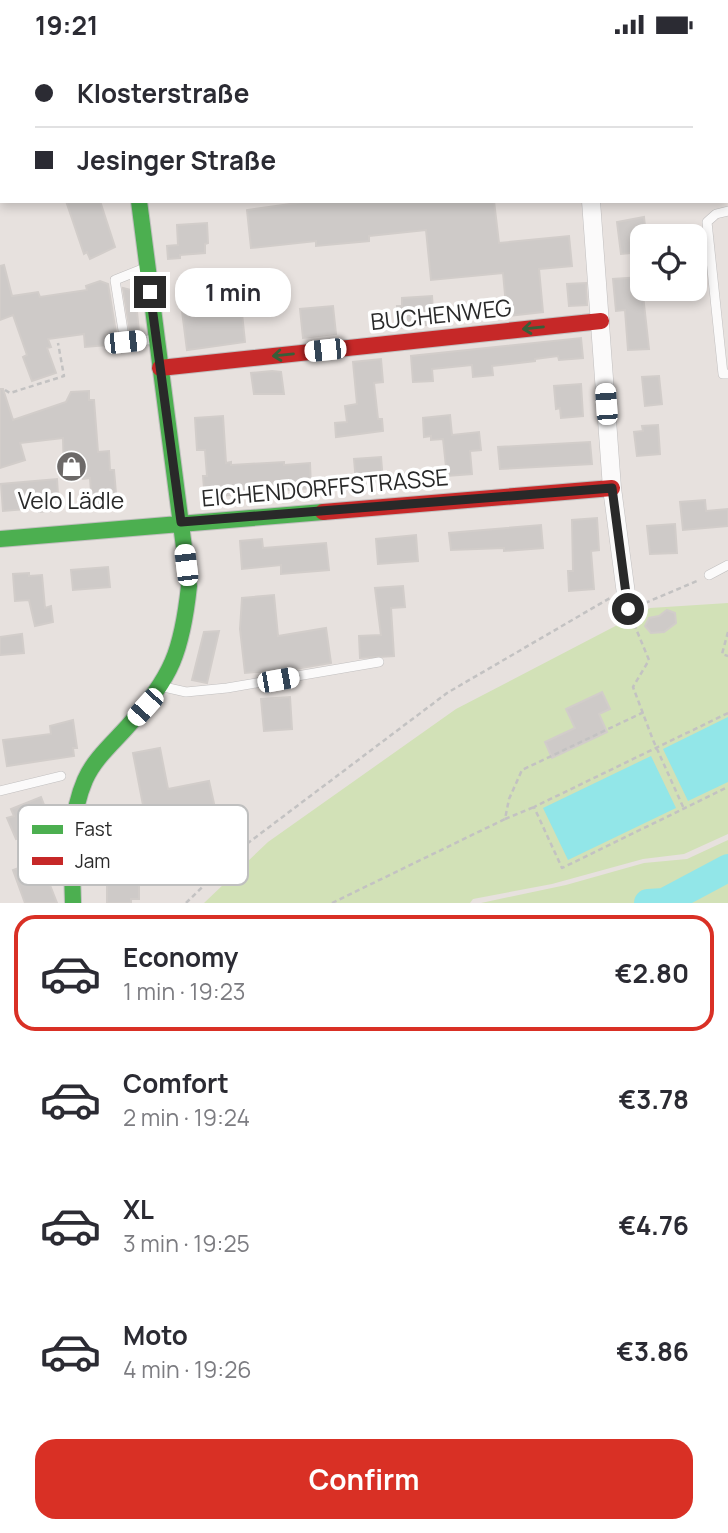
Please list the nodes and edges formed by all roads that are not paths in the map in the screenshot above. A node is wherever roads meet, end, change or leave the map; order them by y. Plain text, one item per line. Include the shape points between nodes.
1 (139, 203) edge
2 (592, 203) edge
3 (728, 211) edge
4 (147, 268) junction
5 (601, 321) junction
6 (156, 339) junction
7 (160, 368) junction
8 (728, 374) edge
9 (612, 488) junction
10 (181, 522) junction
11 (0, 539) edge
12 (728, 565) edge
13 (709, 575) road end
14 (630, 614) road end
15 (379, 662) dead end
16 (163, 687) junction
17 (61, 776) dead end
18 (0, 791) edge
19 (79, 805) edge
20 (73, 885) edge
21 (73, 903) edge

1 - 4 street
2 - 5 street
3 - 8 lane via 707,222 723,374
4 - 6 street
4 - 6 lane via 115,280 125,342
5 -> 7 street, BUCHENWEG
5 - 9 street
6 - 7 street
7 - 10 street
9 - 10 street, EICHENDORFFSTRASSE
9 - 14 street
10 - 11 street, EICHENDORFFSTRASSE
10 - 16 street via 189,586 185,628
12 - 13 lane
15 - 16 lane via 227,688 186,692
16 - 19 street via 92,765
17 - 18 lane
20 - 21 street

